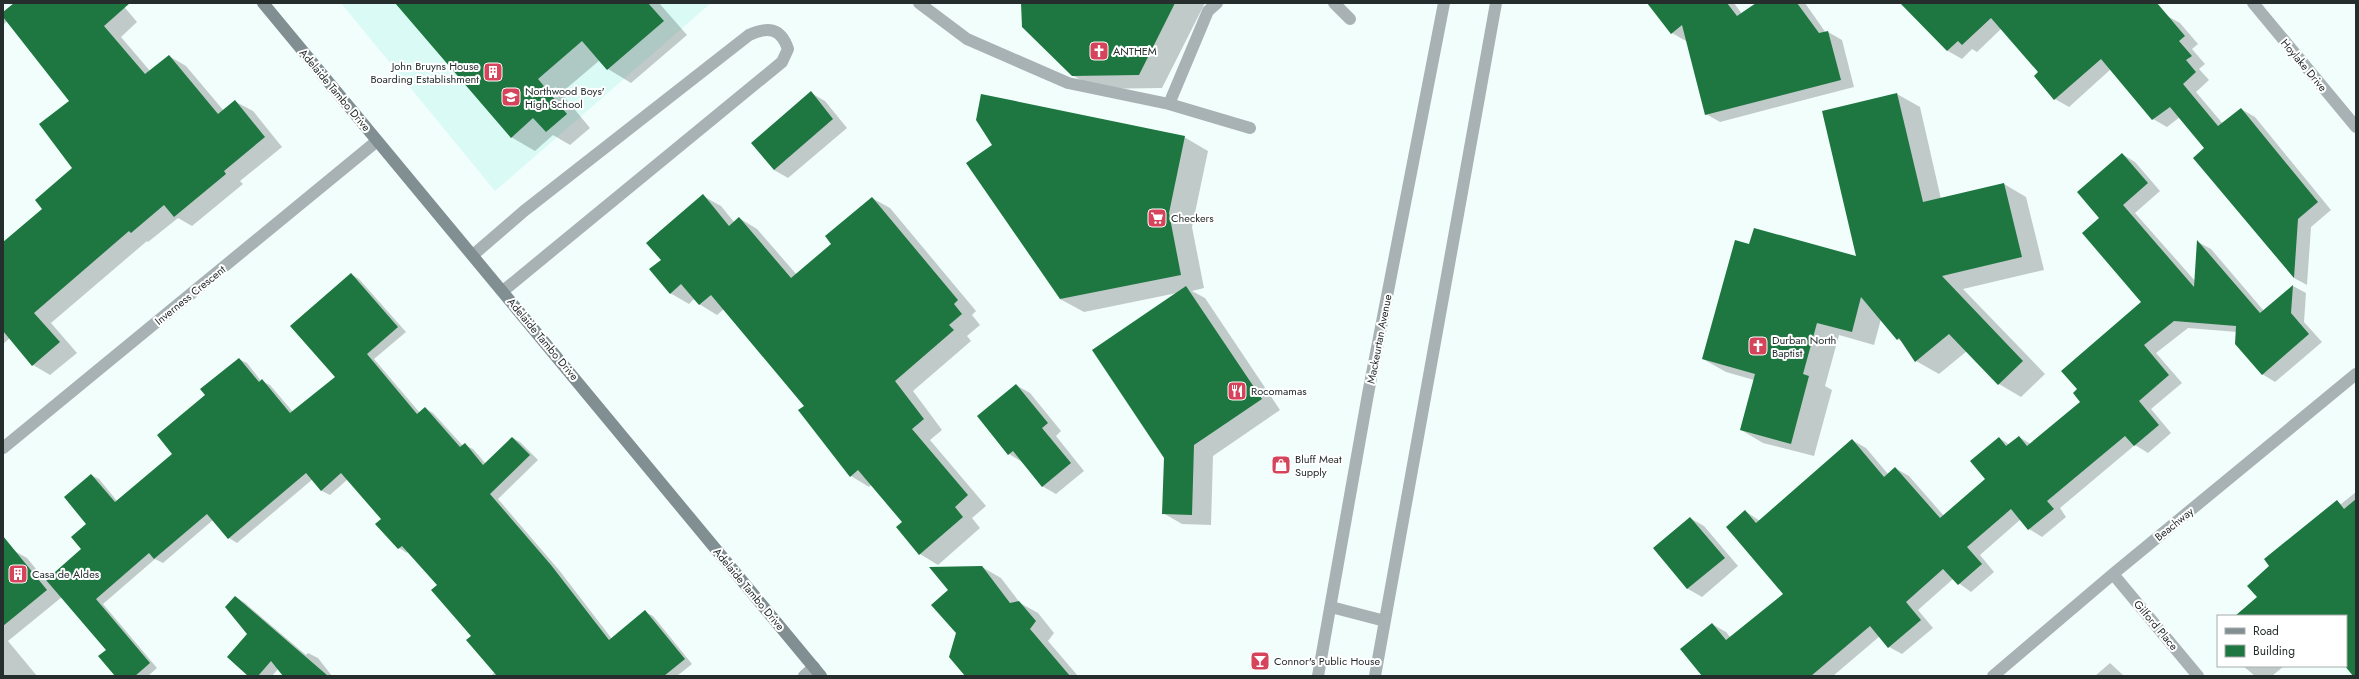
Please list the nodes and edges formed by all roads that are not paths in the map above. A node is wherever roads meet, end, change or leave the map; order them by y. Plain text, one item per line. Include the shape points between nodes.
1 (263, 3) edge
2 (919, 3) edge
3 (1217, 3) edge
4 (1334, 3) edge
5 (1444, 3) edge
6 (1496, 3) edge
7 (2253, 3) edge
8 (1350, 19) dead end
9 (1169, 104) junction
10 (2356, 127) edge
11 (1250, 128) dead end
12 (378, 141) junction
13 (472, 255) junction
14 (503, 290) junction
15 (2356, 374) edge
16 (3, 448) edge
17 (2113, 574) junction
18 (1331, 607) junction
19 (1385, 620) junction
20 (818, 672) edge
21 (804, 676) edge
22 (1318, 676) edge
23 (1375, 676) edge
24 (1993, 676) edge
25 (2198, 676) edge

1 - 12 street, Adelaide Tambo Drive
2 - 9 street via 967,39 1068,83
3 - 9 street via 1208,11
4 - 8 street
5 - 18 street, Mackeurtan Avenue via 1368,394
6 - 19 street
7 - 10 street, Hoylake Drive
9 - 11 street
12 - 13 street, Adelaide Tambo Drive
12 - 16 street, Inverness Crescent
13 - 14 street, Adelaide Tambo Drive
13 - 14 street via 524,211 749,35 766,29 780,34 788,49 778,65
14 - 20 street, Adelaide Tambo Drive
15 - 17 street, Beachway
17 - 24 street, Beachway
17 - 25 street, Gilford Place
18 - 19 street
18 - 22 street, Mackeurtan Avenue
19 - 23 street
20 - 21 street

